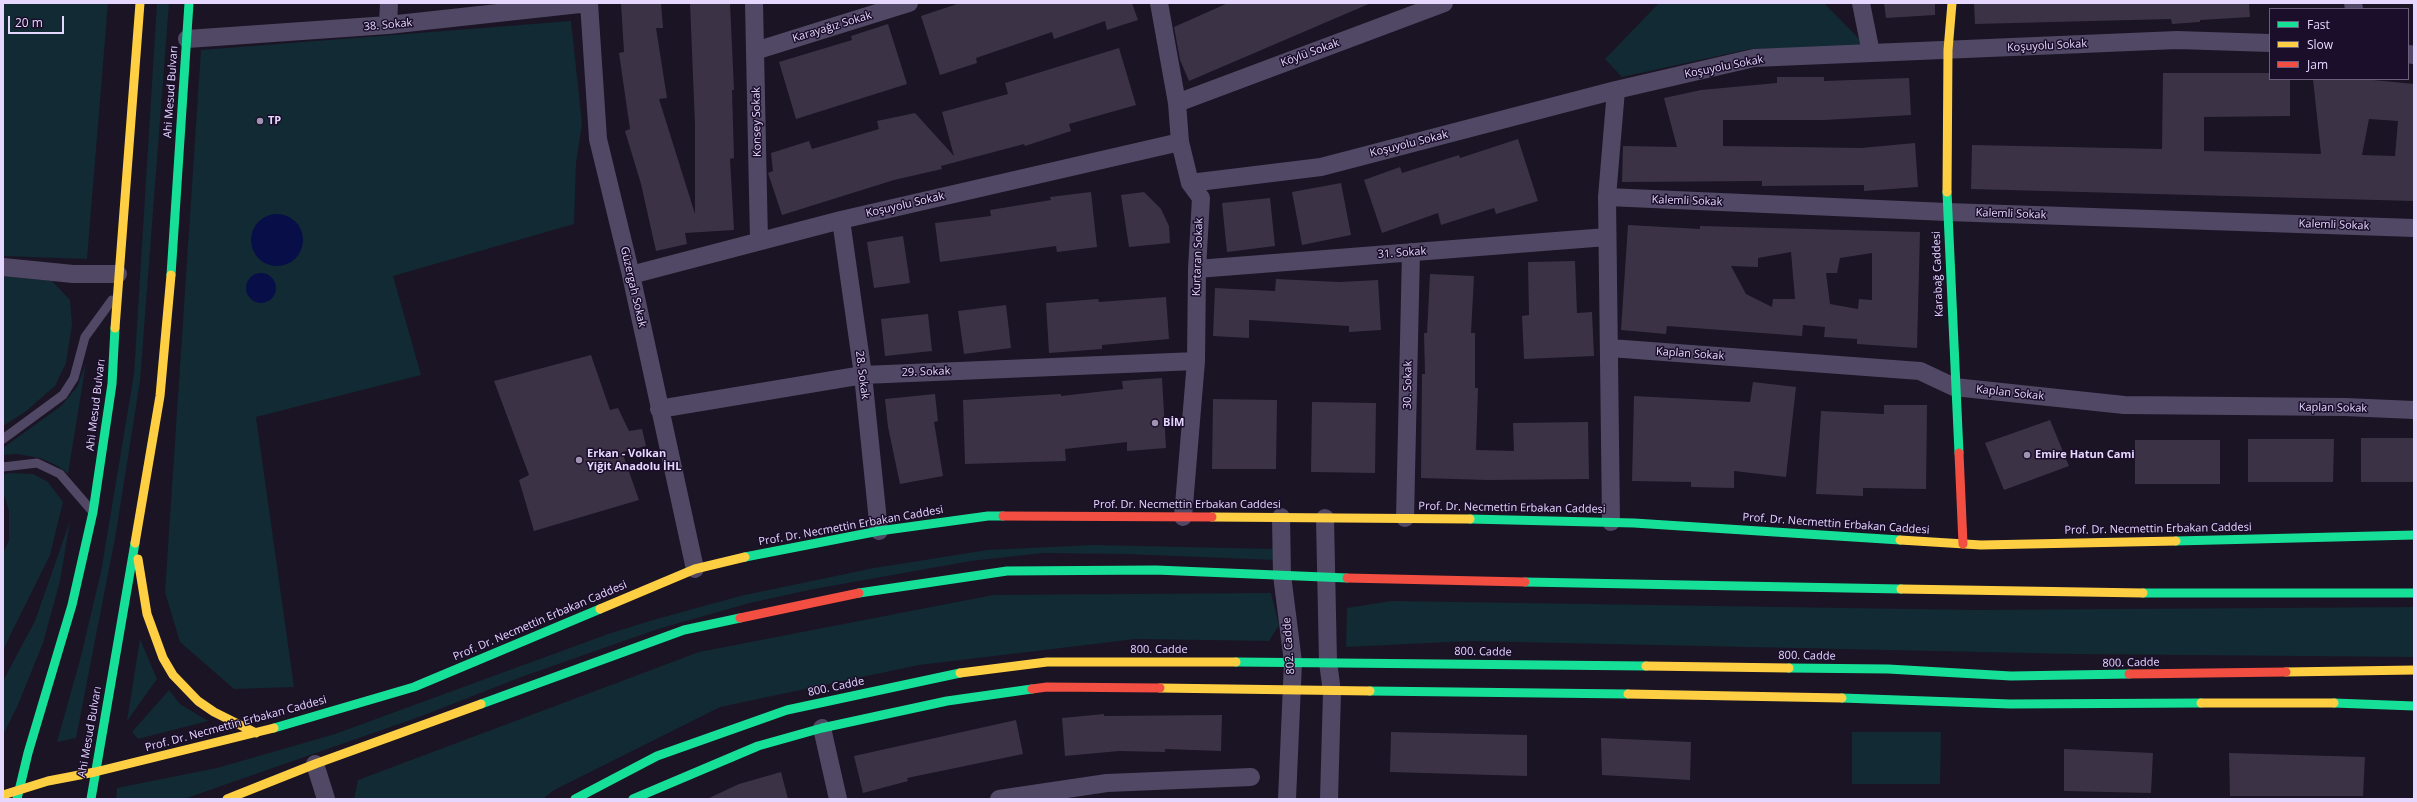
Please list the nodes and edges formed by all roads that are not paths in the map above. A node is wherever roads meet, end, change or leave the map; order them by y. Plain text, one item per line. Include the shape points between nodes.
1 (140, 3) edge
2 (189, 3) edge
3 (388, 3) edge
4 (589, 3) edge
5 (754, 3) edge
6 (909, 3) edge
7 (1159, 3) edge
8 (1444, 3) edge
9 (1861, 3) edge
10 (1952, 3) edge
11 (388, 25) junction
12 (187, 39) junction
13 (2269, 43) edge
14 (1948, 50) junction
15 (756, 51) junction
16 (1871, 54) junction
17 (1616, 90) junction
18 (1177, 103) junction
19 (1180, 142) junction
20 (1190, 183) junction
21 (1607, 197) junction
22 (1947, 212) junction
23 (841, 220) junction
24 (2414, 228) edge
25 (1607, 237) junction
26 (759, 241) junction
27 (1411, 252) junction
28 (3, 267) edge
29 (1197, 269) junction
30 (632, 274) junction
31 (118, 283) junction
32 (1610, 348) junction
33 (1196, 361) junction
34 (863, 375) junction
35 (1954, 387) junction
36 (659, 409) junction
37 (2414, 410) edge
38 (3, 438) edge
39 (3, 467) edge
40 (93, 512) junction
41 (1183, 517) junction
42 (1281, 517) junction
43 (1325, 518) junction
44 (1405, 518) junction
45 (1611, 522) junction
46 (879, 531) junction
47 (2414, 535) edge
48 (135, 542) junction
49 (1963, 544) junction
50 (696, 570) junction
51 (1282, 575) junction
52 (1327, 578) junction
53 (2414, 593) edge
54 (1293, 662) junction
55 (1328, 662) junction
56 (2414, 670) edge
57 (1291, 690) junction
58 (1332, 692) junction
59 (2414, 706) edge
60 (822, 728) junction
61 (256, 733) junction
62 (315, 764) junction
63 (95, 772) junction
64 (1251, 777) dead end
65 (253, 789) junction
66 (3, 795) edge
67 (18, 795) edge
68 (91, 799) edge
69 (227, 799) edge
70 (240, 799) edge
71 (326, 799) edge
72 (575, 799) edge
73 (633, 799) edge
74 (838, 799) edge
75 (999, 799) edge
76 (1287, 799) edge
77 (1330, 799) edge

1 - 31 main road, Ahi Mesud Bulvarı
2 - 12 main road, Ahi Mesud Bulvarı
3 - 11 street
4 - 11 street, 38. Sokak
4 - 30 street, Güzergah Sokak via 598,140
5 - 15 street, Konsey Sokak
6 - 15 street, Karayağız Sokak
7 - 18 street, Kurtaran Sokak
8 - 18 street, Köylü Sokak
9 - 16 street
10 - 14 main road, Karabağ Caddesi
11 - 12 street, 38. Sokak
12 - 48 main road, Ahi Mesud Bulvarı via 167,333 155,427
13 - 14 street, Koşuyolu Sokak via 2177,40
14 - 16 street, Koşuyolu Sokak
14 - 22 main road, Karabağ Caddesi
15 - 26 street, Konsey Sokak
16 - 17 street, Koşuyolu Sokak via 1754,58
17 - 20 street, Koşuyolu Sokak via 1321,166
17 - 21 street
18 - 19 street, Kurtaran Sokak
19 - 20 street, Kurtaran Sokak
19 - 23 street, Koşuyolu Sokak
20 - 29 street, Kurtaran Sokak via 1201,198
21 - 22 street, Kalemli Sokak
21 - 25 street
22 - 24 street, Kalemli Sokak
22 - 35 main road, Karabağ Caddesi
23 - 26 street, Koşuyolu Sokak
23 - 34 street, 28. Sokak
25 - 27 street, 31. Sokak
25 - 32 street
26 - 30 street, Koşuyolu Sokak
27 - 29 street, 31. Sokak
27 - 44 street, 30. Sokak
28 - 31 street via 73,274
29 - 33 street, Kurtaran Sokak
30 - 36 street, Güzergah Sokak
31 - 38 lane via 85,337 74,378 63,395
31 - 40 main road, Ahi Mesud Bulvarı via 112,384
32 - 35 street, Kaplan Sokak via 1920,371
32 - 45 street
33 - 34 street, 29. Sokak
33 - 41 street, Kurtaran Sokak
34 - 36 street, 29. Sokak
34 - 46 street, 28. Sokak
35 - 37 street, Kaplan Sokak via 2124,405
35 - 49 main road, Karabağ Caddesi
36 - 50 street, Güzergah Sokak
39 - 40 lane via 37,463 54,471 60,474
40 - 67 main road, Ahi Mesud Bulvarı via 72,604
41 - 42 main road, Prof. Dr. Necmettin Erbakan Caddesi
41 - 46 main road, Prof. Dr. Necmettin Erbakan Caddesi via 988,516
42 - 43 main road, Prof. Dr. Necmettin Erbakan Caddesi
42 - 51 street, 802. Cadde
43 - 44 main road, Prof. Dr. Necmettin Erbakan Caddesi
43 - 52 street
44 - 45 main road, Prof. Dr. Necmettin Erbakan Caddesi
45 - 49 main road, Prof. Dr. Necmettin Erbakan Caddesi
46 - 50 main road, Prof. Dr. Necmettin Erbakan Caddesi via 756,554
47 - 49 main road, Prof. Dr. Necmettin Erbakan Caddesi
48 - 61 main road via 147,614 163,658 173,675 198,701
48 - 63 main road, Ahi Mesud Bulvarı
50 - 61 main road, Prof. Dr. Necmettin Erbakan Caddesi via 414,687
51 - 52 main road
51 - 54 street, 802. Cadde
51 - 62 main road via 1156,570 1008,571 854,594 684,630
52 - 53 main road via 2178,594
52 - 55 street
54 - 55 main road, 800. Cadde
54 - 57 street, 802. Cadde
54 - 72 main road, 800. Cadde via 1048,662 947,675 787,710 657,756
55 - 56 main road, 800. Cadde via 1888,669 2011,676
55 - 58 street
57 - 58 main road
57 - 60 main road via 1047,687 947,701
57 - 76 street, 802. Cadde
58 - 59 main road via 1644,694 2010,704 2362,703
58 - 77 street
60 - 73 main road via 758,746
60 - 74 street
61 - 63 main road, Prof. Dr. Necmettin Erbakan Caddesi
62 - 65 main road
62 - 71 street
63 - 67 main road, Prof. Dr. Necmettin Erbakan Caddesi via 48,781
63 - 68 main road, Ahi Mesud Bulvarı
64 - 75 street via 1107,783
65 - 69 main road
65 - 70 main road
66 - 67 main road, Prof. Dr. Necmettin Erbakan Caddesi

